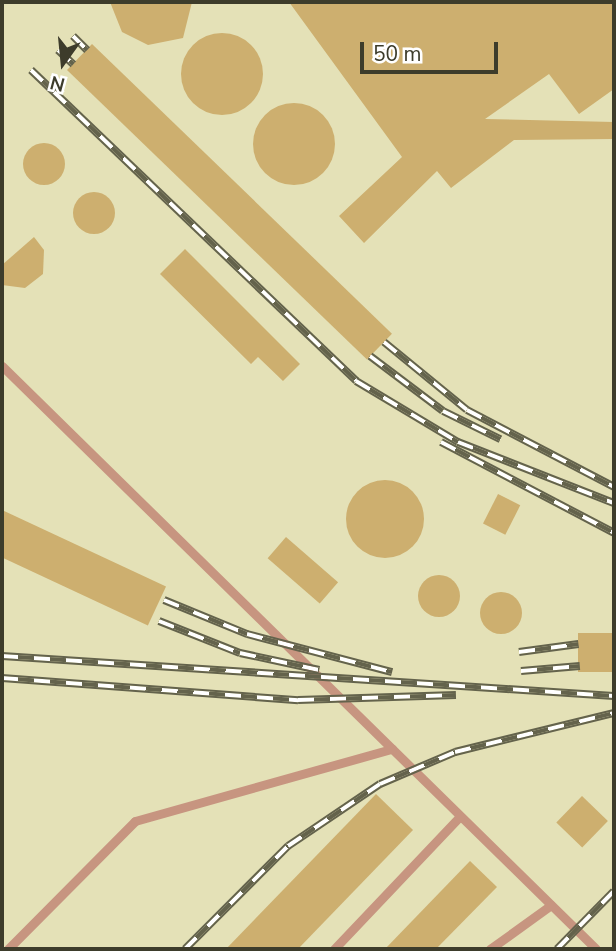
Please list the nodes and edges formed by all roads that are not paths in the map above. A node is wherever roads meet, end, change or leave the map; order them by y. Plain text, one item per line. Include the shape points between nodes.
1 (2, 366) edge
2 (392, 749) junction
3 (460, 816) junction
4 (551, 905) junction
5 (8, 949) edge
6 (334, 949) edge
7 (490, 949) edge
8 (596, 949) edge

1 - 2 lane
2 - 3 lane
2 - 5 lane via 135,821
3 - 4 lane
3 - 6 lane
4 - 7 lane
4 - 8 lane

